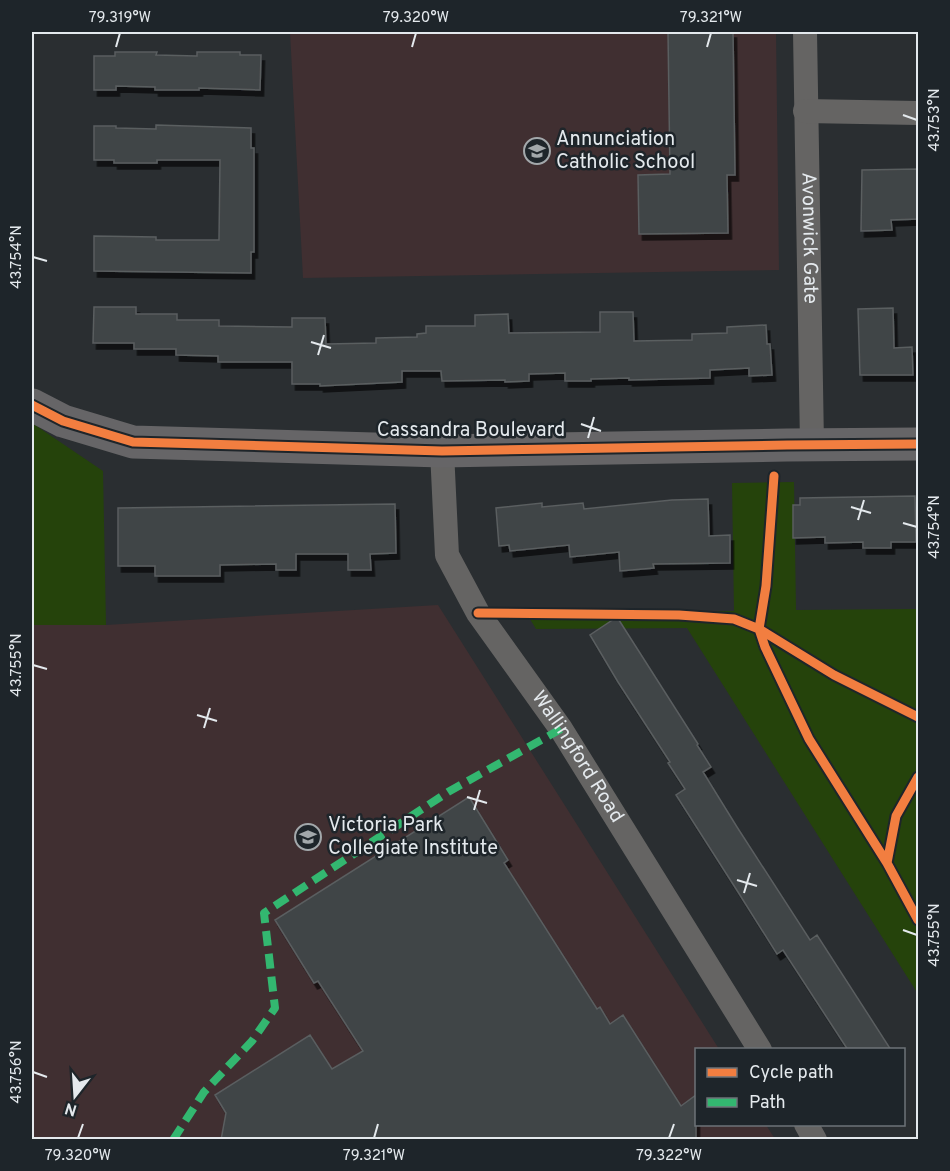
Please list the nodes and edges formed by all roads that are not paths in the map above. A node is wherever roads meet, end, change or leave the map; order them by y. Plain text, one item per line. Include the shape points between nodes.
1 (805, 32) edge
2 (805, 111) junction
3 (918, 113) edge
4 (32, 405) edge
5 (812, 444) junction
6 (918, 444) edge
7 (442, 451) junction
8 (759, 1048) edge
9 (807, 1126) edge
10 (815, 1140) edge

1 - 2 street, Avonwick Gate
2 - 3 street
2 - 5 street, Avonwick Gate
4 - 7 street, Cassandra Boulevard via 63,421 133,442
5 - 6 street, Cassandra Boulevard
5 - 7 street, Cassandra Boulevard
7 - 8 street, Wallingford Road via 447,555 478,613 561,729
9 - 10 street

